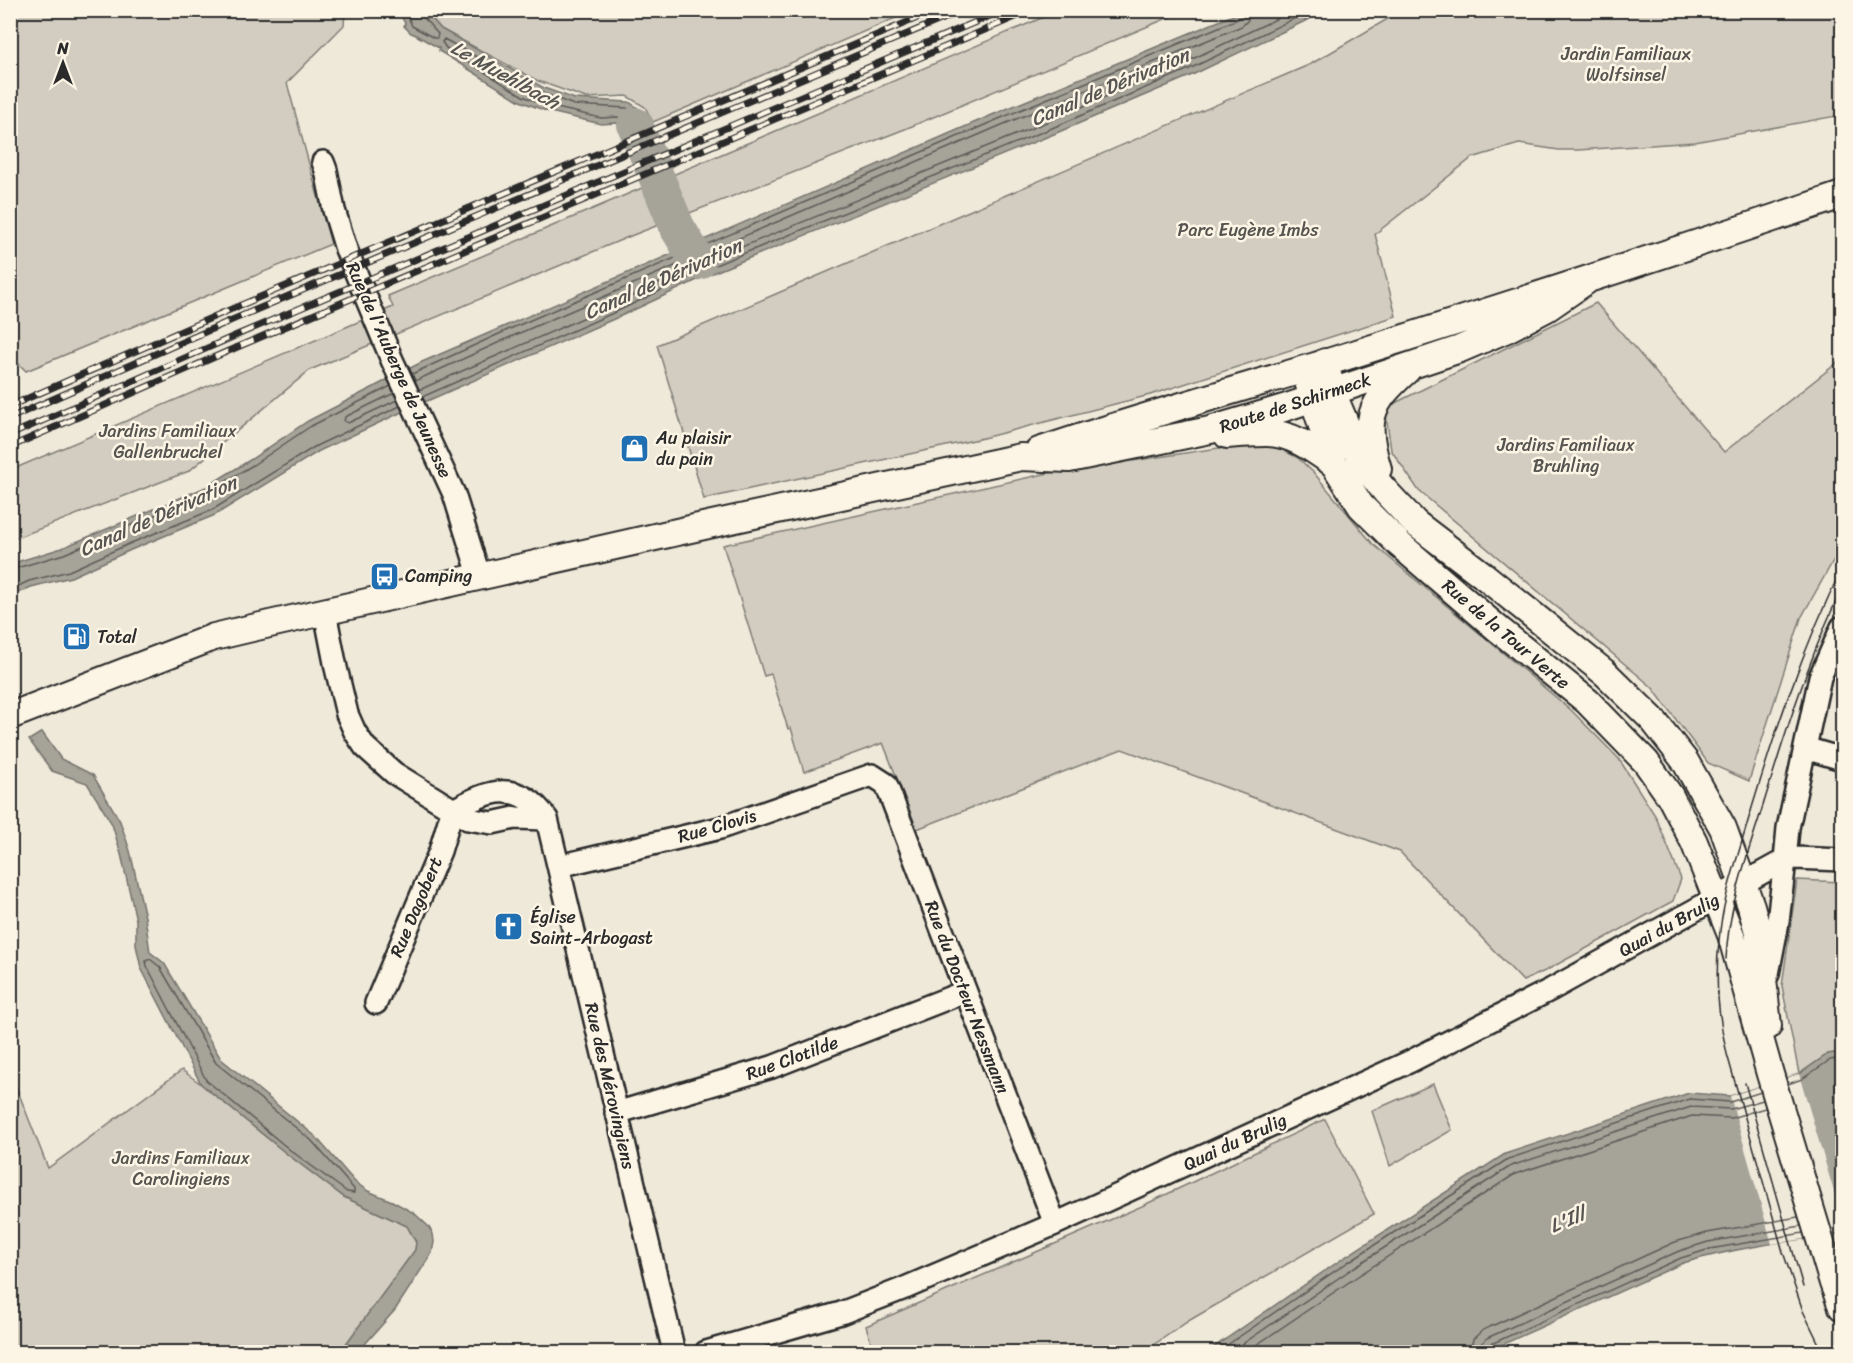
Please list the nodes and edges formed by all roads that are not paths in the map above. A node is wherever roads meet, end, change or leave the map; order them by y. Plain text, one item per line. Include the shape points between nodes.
1 (322, 162) dead end
2 (1842, 195) edge
3 (1586, 281) junction
4 (1315, 366) junction
5 (1412, 366) junction
6 (1323, 395) junction
7 (1178, 437) junction
8 (1021, 457) junction
9 (1334, 464) junction
10 (1385, 491) junction
11 (480, 578) junction
12 (325, 612) junction
13 (1842, 627) edge
14 (10, 716) edge
15 (1805, 748) junction
16 (1842, 759) edge
17 (872, 775) joint
18 (452, 811) junction
19 (1785, 860) junction
20 (1842, 860) edge
21 (559, 866) junction
22 (1743, 884) junction
23 (1716, 899) junction
24 (964, 993) junction
25 (1766, 994) junction
26 (376, 1003) dead end
27 (1770, 1074) junction
28 (616, 1113) junction
29 (1055, 1224) junction
30 (1842, 1307) edge
31 (674, 1353) edge
32 (706, 1353) edge

1 - 11 street, Rue de l'Auberge de Jeunesse via 346,249 454,494
2 - 3 main road
3 - 4 main road
3 - 5 main road, Route de Schirmeck via 1508,329
4 - 6 main road, Rue de la Tour Verte
4 - 8 main road
5 - 6 main road, Route de Schirmeck
5 - 10 main road, Route de Schirmeck via 1389,386 1370,423 1372,446
6 - 7 main road, Route de Schirmeck
6 - 9 main road, Rue de la Tour Verte
6 - 10 main road, Rue de la Tour Verte via 1364,466
7 - 8 main road, Route de Schirmeck via 1070,459
7 - 9 main road, Route de Schirmeck via 1278,434 1293,438
8 - 11 main road, Route de Schirmeck
9 - 23 main road, Rue de la Tour Verte via 1361,506 1379,525 1587,701 1646,762 1670,796 1694,842
10 - 22 main road, Rue de la Tour Verte via 1415,523 1605,673 1653,720 1685,761 1723,828
11 - 12 main road, Route de Schirmeck
12 - 14 main road, Route de Schirmeck via 214,637
12 - 18 street, Rue des Mérovingiens via 338,680 355,732 365,747 394,773
13 - 15 street via 1820,677
15 - 16 street
15 - 19 street
17 - 21 street, Rue Clovis via 720,828
17 - 24 street, Rue du Docteur Nessmann via 886,784
18 - 21 street, Rue des Mérovingiens via 479,822 547,819
18 - 26 street, Rue Dagobert via 440,851
19 - 20 street
19 - 22 street, Quai du Brulig
19 - 25 street
21 - 28 street, Rue des Mérovingiens
22 - 23 street, Quai du Brulig
22 - 25 main road, Rue de la Tour Verte via 1758,932
23 - 27 main road, Rue de la Tour Verte via 1731,935
23 - 29 street, Quai du Brulig via 1552,990 1411,1061
24 - 28 street, Rue Clotilde via 772,1067
24 - 29 street, Rue du Docteur Nessmann
25 - 27 main road, Rue de la Tour Verte
27 - 30 main road
28 - 31 street, Rue des Mérovingiens
29 - 32 street, Quai du Brulig via 841,1313

